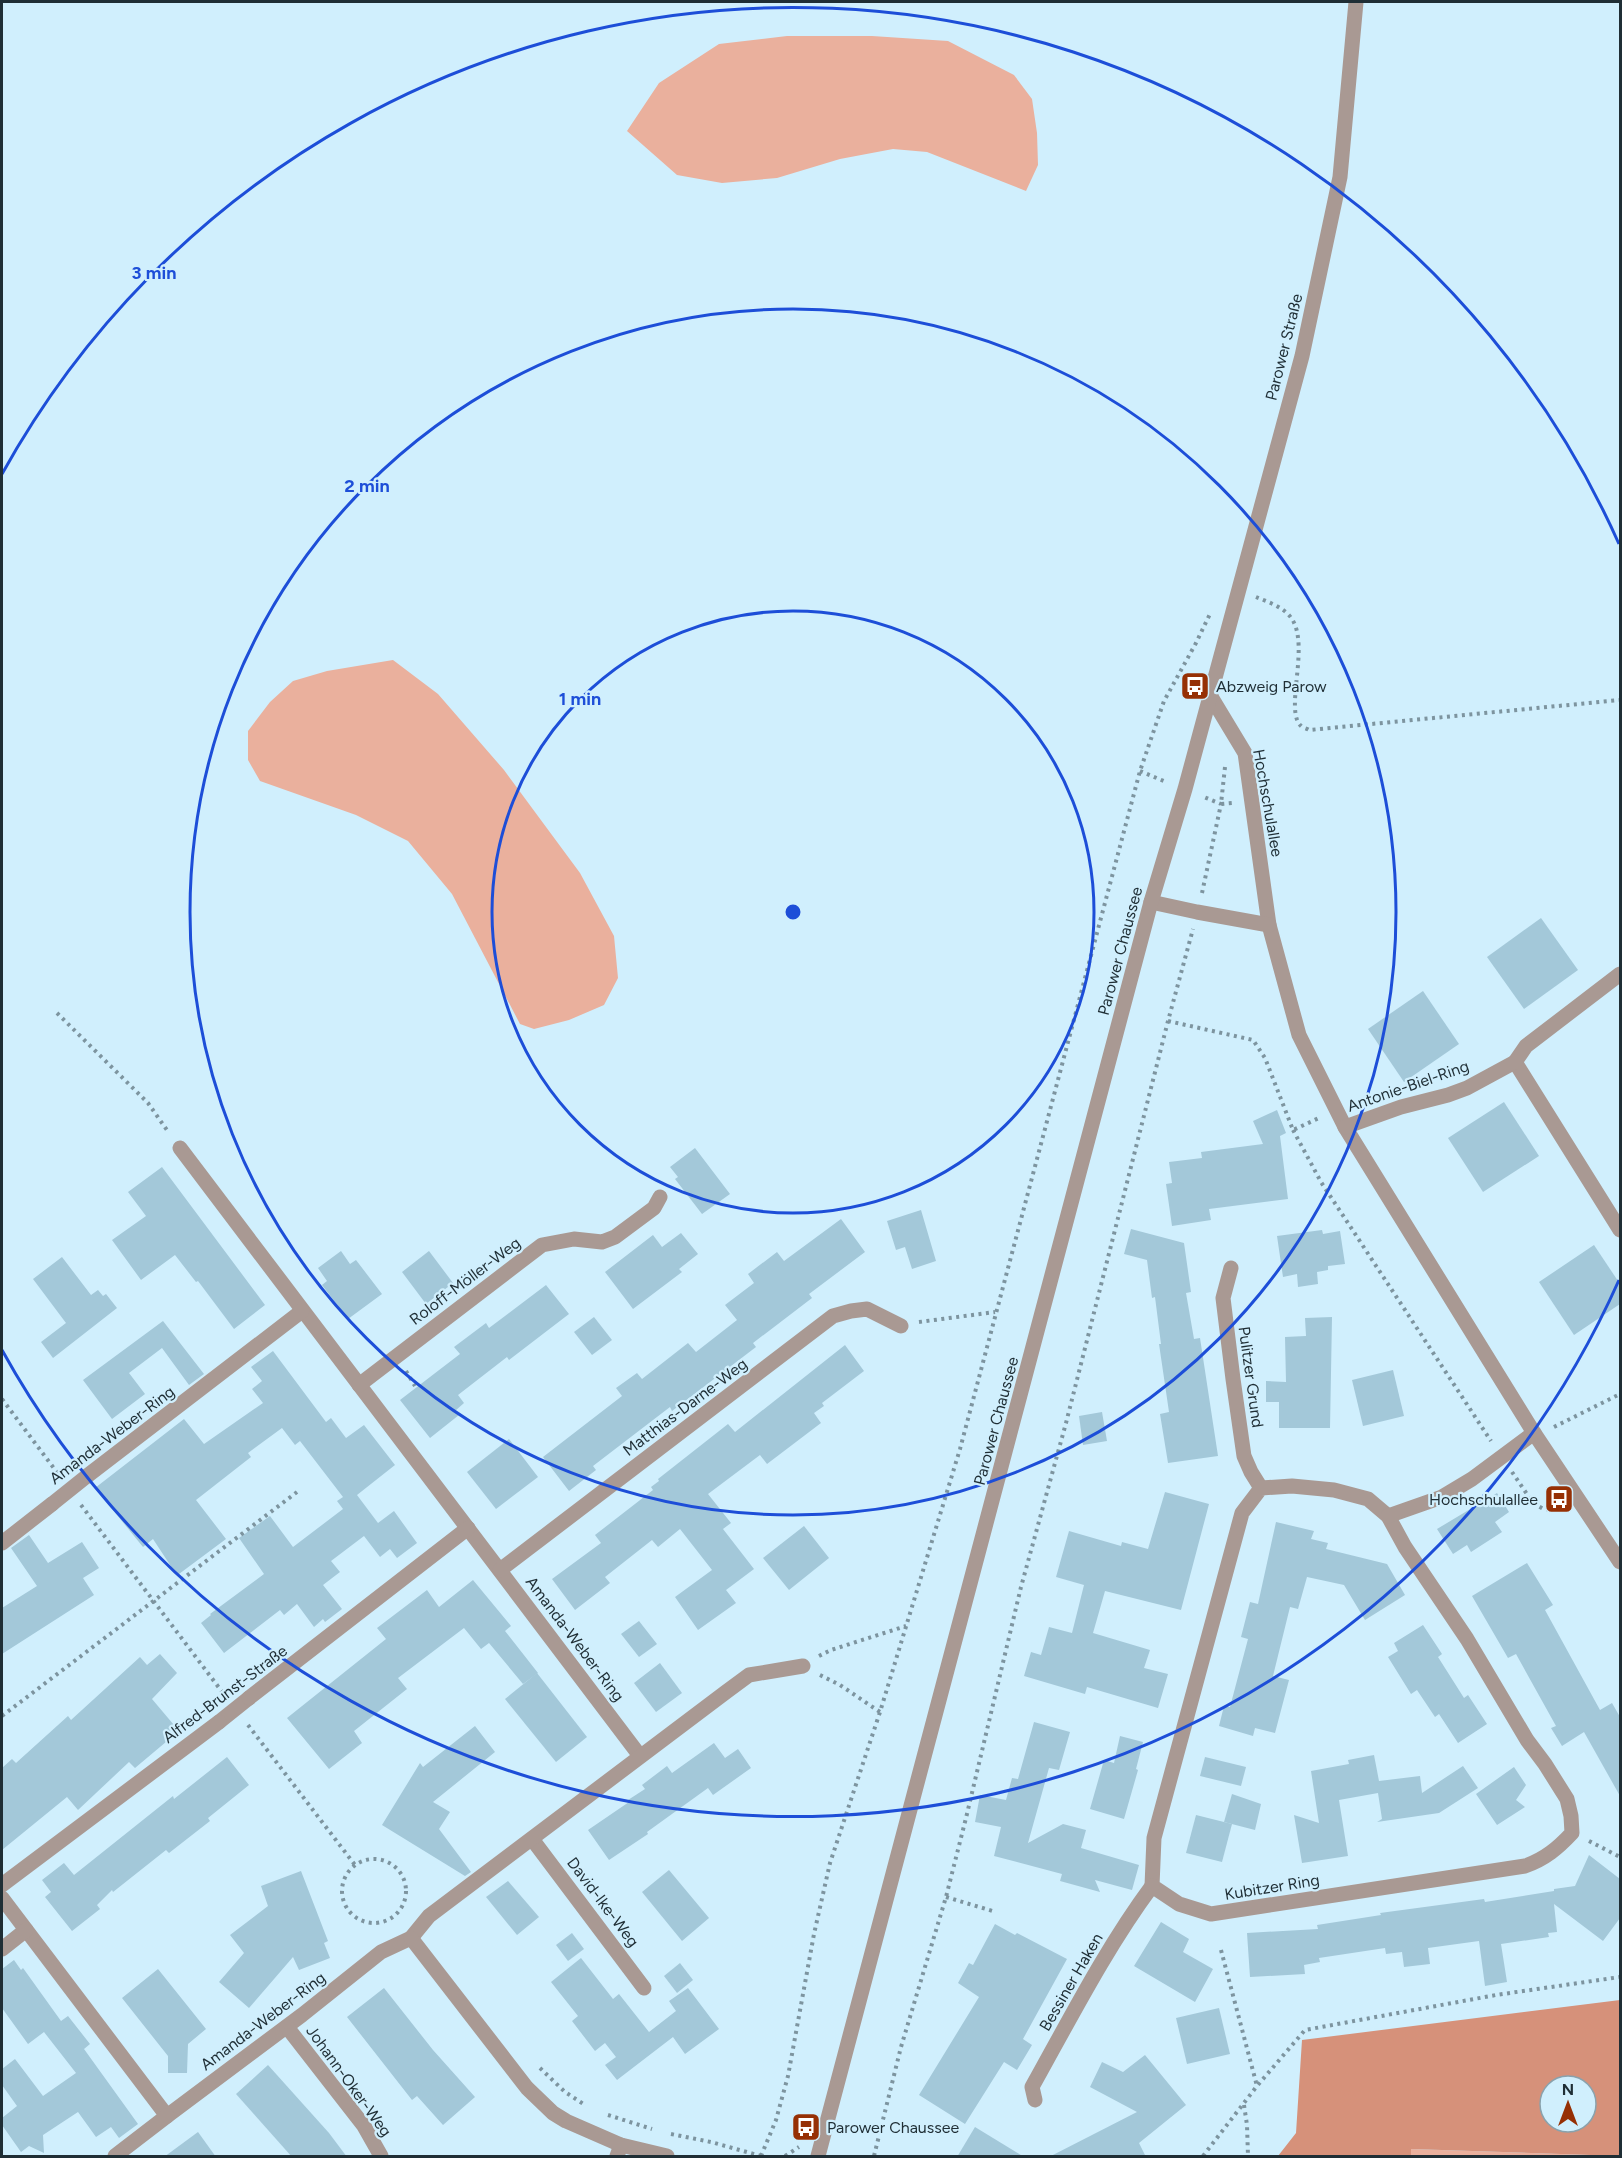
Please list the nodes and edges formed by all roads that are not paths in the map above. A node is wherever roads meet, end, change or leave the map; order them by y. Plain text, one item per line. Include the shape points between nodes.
1 (1356, 2) edge
2 (1210, 695) junction
3 (1151, 902) junction
4 (1269, 925) junction
5 (1620, 974) edge
6 (1515, 1062) junction
7 (1342, 1120) junction
8 (180, 1148) road end
9 (660, 1197) dead end
10 (1620, 1230) edge
11 (1231, 1268) dead end
12 (302, 1311) junction
13 (901, 1326) road end
14 (359, 1385) junction
15 (1534, 1433) junction
16 (1261, 1488) junction
17 (1388, 1516) junction
18 (468, 1528) junction
19 (2, 1543) edge
20 (1620, 1562) edge
21 (500, 1570) junction
22 (803, 1666) road end
23 (640, 1756) junction
24 (532, 1839) junction
25 (2, 1885) edge
26 (1152, 1886) junction
27 (2, 1898) edge
28 (26, 1930) junction
29 (411, 1938) junction
30 (2, 1949) edge
31 (644, 1988) dead end
32 (287, 2026) junction
33 (1035, 2100) dead end
34 (167, 2116) junction
35 (619, 2151) edge
36 (115, 2157) edge
37 (381, 2157) edge
38 (666, 2157) edge
39 (818, 2157) edge

1 - 2 street, Parower Straße via 1340,177 1302,356
2 - 3 street, Parower Chaussee
2 - 4 street, Hochschulallee via 1245,753
3 - 4 street
3 - 39 street, Parower Chaussee
4 - 7 street, Hochschulallee via 1299,1035
5 - 6 street, Antonie-Biel-Ring via 1526,1046
6 - 7 street, Antonie-Biel-Ring via 1457,1092
6 - 10 street
7 - 15 street, Hochschulallee
8 - 12 street, Amanda-Weber-Ring
9 - 14 street, Roloff-Möller-Weg via 654,1208 602,1242 574,1239 542,1245
11 - 16 street, Pulitzer Grund via 1223,1298 1234,1386 1244,1456
12 - 14 street, Amanda-Weber-Ring
12 - 19 street, Amanda-Weber-Ring
13 - 21 street, Matthias-Darne-Weg via 867,1309 834,1316
14 - 18 street, Amanda-Weber-Ring
15 - 17 street via 1442,1497
15 - 20 street, Hochschulallee
16 - 17 street via 1334,1490 1368,1499
16 - 26 street via 1242,1513 1202,1657 1154,1838
17 - 26 street, Kubitzer Ring via 1567,1799 1572,1833 1555,1851 1525,1866 1211,1914 1179,1904
18 - 21 street, Amanda-Weber-Ring
18 - 25 street, Alfred-Brunst-Straße
21 - 23 street, Amanda-Weber-Ring
22 - 23 street via 749,1676
23 - 24 street, Amanda-Weber-Ring
24 - 29 street, Amanda-Weber-Ring via 429,1916
24 - 31 street, David-Ike-Weg
26 - 33 street, Bessiner Haken via 1032,2087
27 - 28 street
28 - 30 street
28 - 34 street
29 - 32 street, Amanda-Weber-Ring via 381,1952
29 - 35 street via 540,2101
32 - 34 street, Amanda-Weber-Ring
32 - 37 street, Johann-Oker-Weg via 364,2126
34 - 36 street, Amanda-Weber-Ring
35 - 38 street

